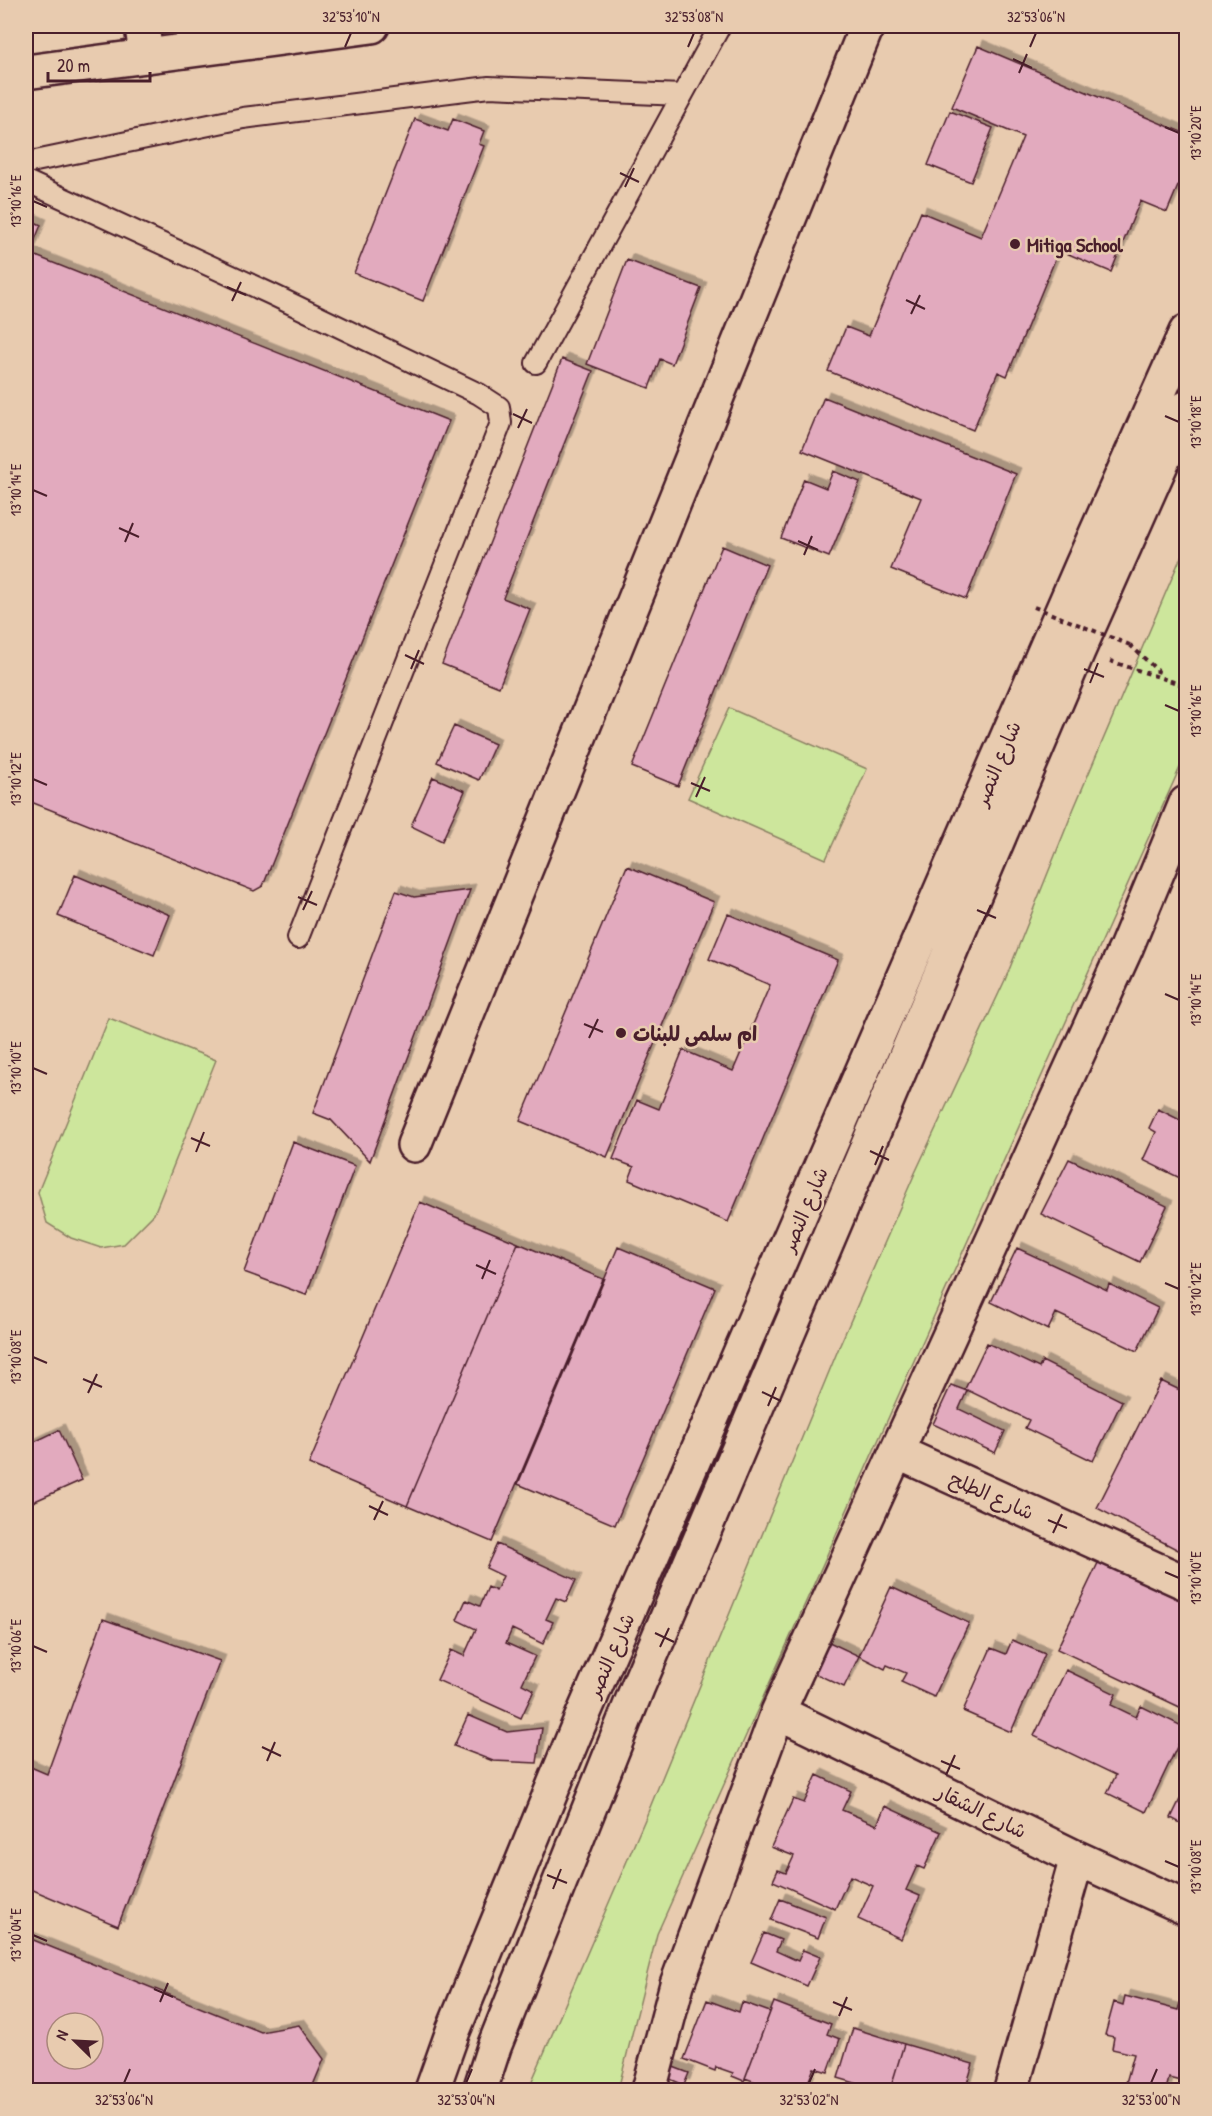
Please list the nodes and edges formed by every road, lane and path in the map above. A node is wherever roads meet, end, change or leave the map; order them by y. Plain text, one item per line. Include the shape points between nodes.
1 (372, 26) edge
2 (720, 26) edge
3 (867, 26) edge
4 (144, 41) edge
5 (26, 72) edge
6 (682, 95) junction
7 (26, 164) edge
8 (26, 181) edge
9 (1186, 332) edge
10 (536, 363) dead end
11 (1186, 408) edge
12 (1034, 607) dead end
13 (1078, 651) junction
14 (1156, 676) junction
15 (1186, 686) edge
16 (1186, 803) edge
17 (298, 938) dead end
18 (414, 1145) dead end
19 (897, 1452) junction
20 (1186, 1583) edge
21 (778, 1712) junction
22 (1077, 1858) junction
23 (1186, 1908) edge
24 (432, 2091) edge
25 (480, 2091) edge
26 (649, 2091) edge
27 (1011, 2091) edge

1 - 4 main road
2 - 6 lane
3 - 18 main road
4 - 5 main road
6 - 7 lane via 489,87 243,118
6 - 10 lane
8 - 17 lane via 479,393 499,407 501,423
9 - 24 main road, شارع النصر via 576,1731
11 - 13 main road, شارع النصر
12 - 14 path, bridge via 1130,645 1158,671
13 - 14 path
13 - 25 main road, شارع النصر via 638,1686
14 - 15 path
16 - 19 main road via 1126,948
19 - 20 main road, شارع الطلح
19 - 21 main road
21 - 22 main road, شارع الشقار
21 - 26 main road via 677,1984
22 - 23 main road, شارع الشقار
22 - 27 main road

